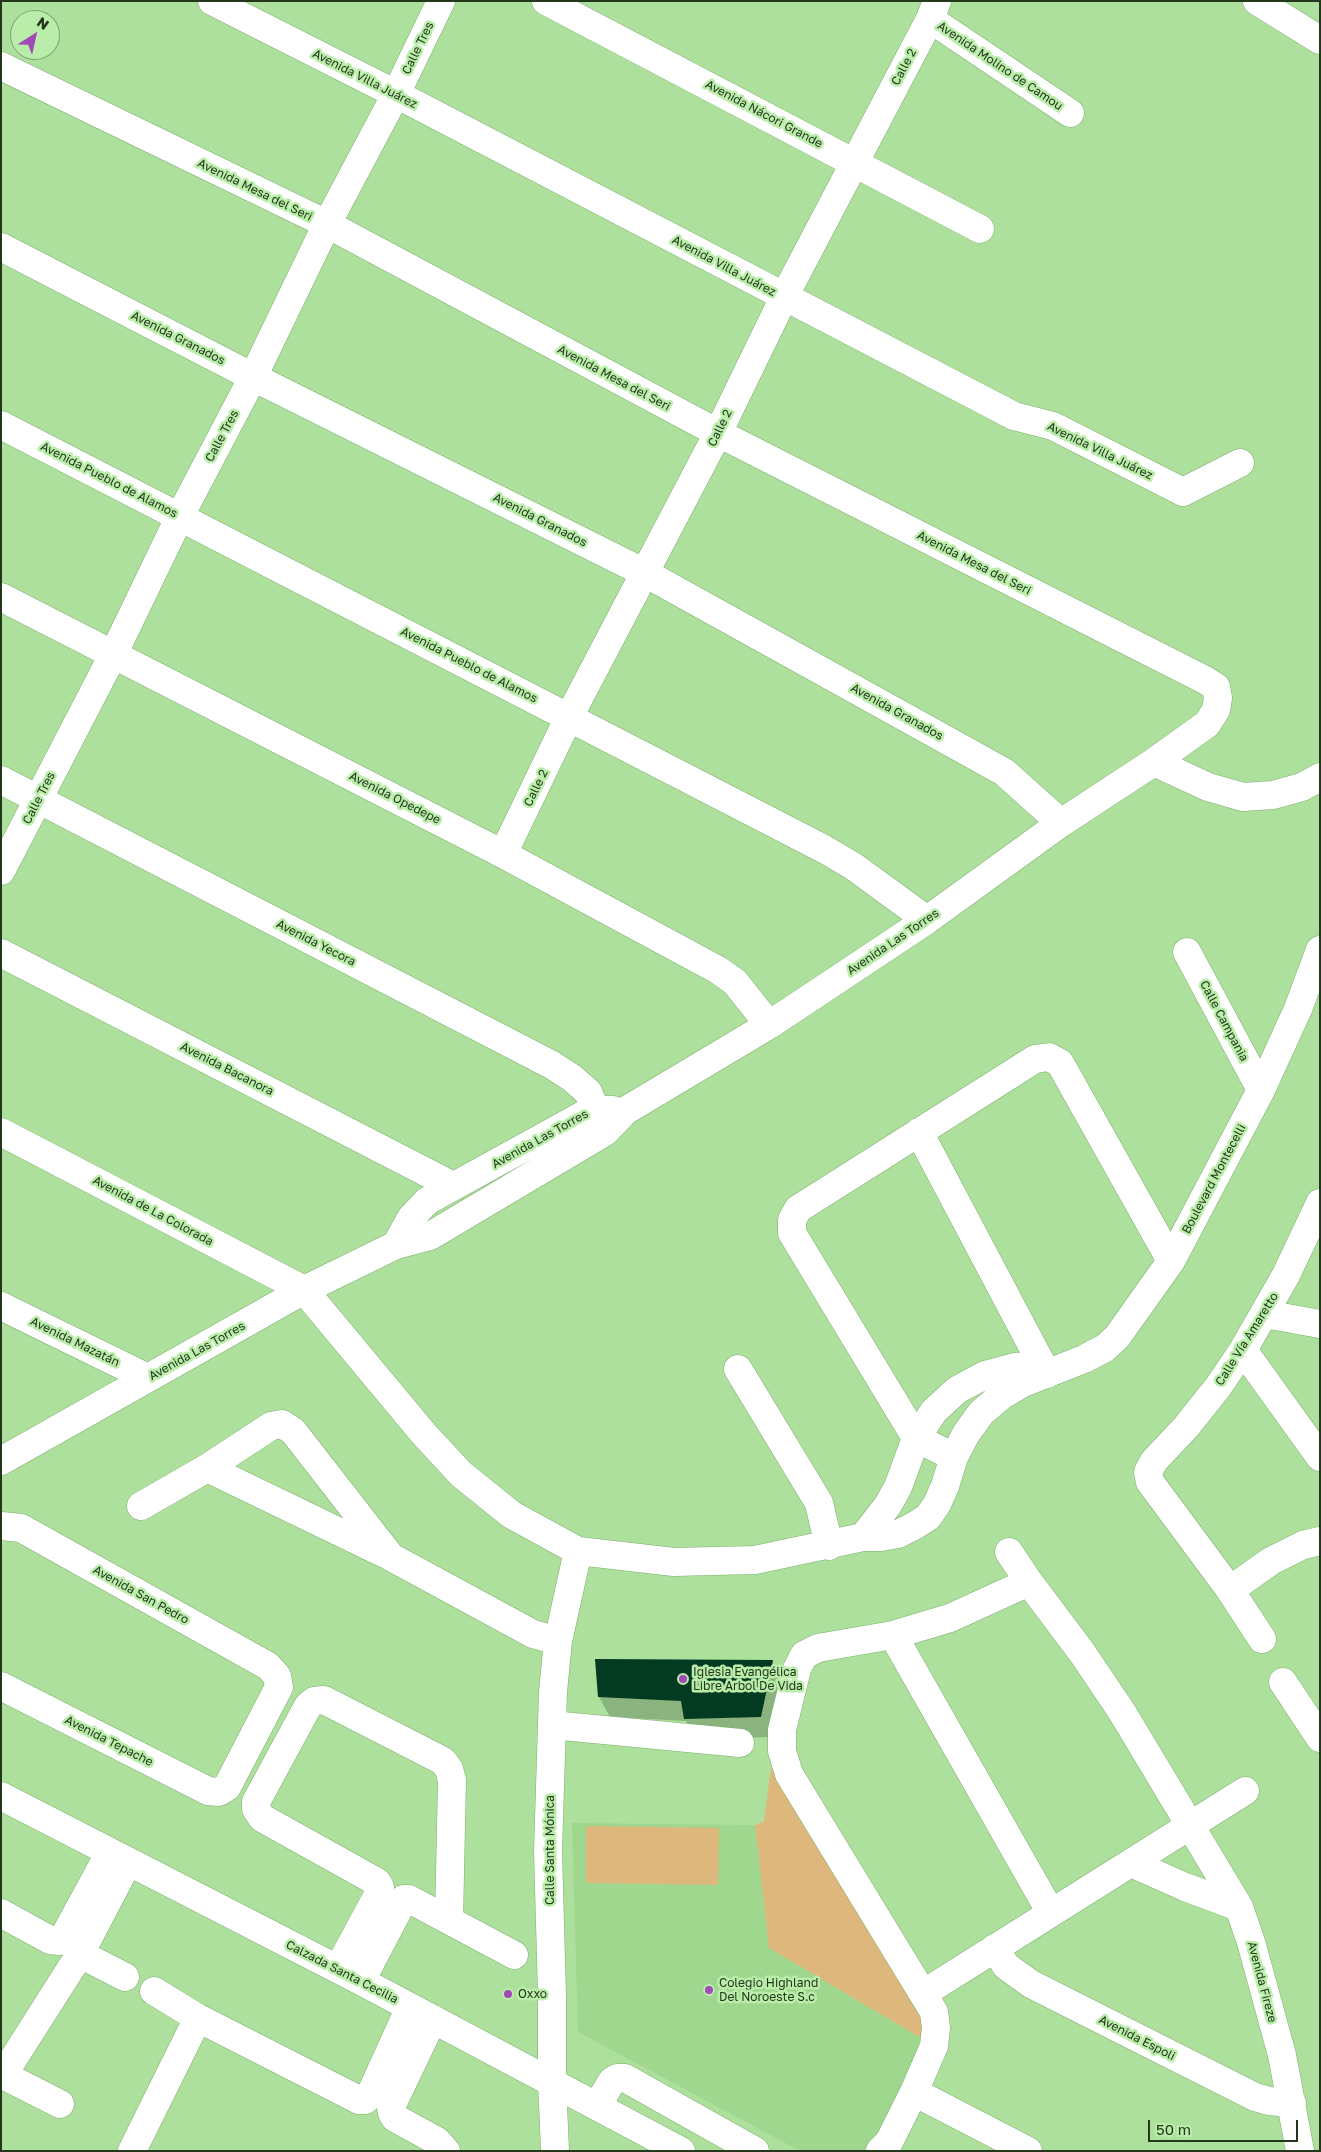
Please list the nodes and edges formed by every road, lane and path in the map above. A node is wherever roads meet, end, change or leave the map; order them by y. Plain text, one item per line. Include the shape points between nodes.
1 (212, 1) edge
2 (441, 1) edge
3 (546, 1) edge
4 (1257, 1) edge
5 (933, 10) edge
6 (1320, 40) edge
7 (1, 66) edge
8 (396, 94) junction
9 (1070, 113) dead end
10 (854, 161) junction
11 (326, 224) junction
12 (980, 229) dead end
13 (1, 247) edge
14 (784, 297) junction
15 (253, 377) junction
16 (1, 425) edge
17 (718, 433) junction
18 (1240, 463) dead end
19 (180, 516) junction
20 (645, 573) junction
21 (1, 597) edge
22 (114, 653) junction
23 (1218, 698) joint
24 (569, 717) junction
25 (1154, 762) junction
26 (1320, 777) edge
27 (1, 780) edge
28 (39, 799) junction
29 (1061, 823) junction
30 (503, 854) junction
31 (1, 871) edge
32 (927, 920) junction
33 (1320, 950) edge
34 (1187, 952) dead end
35 (1, 953) edge
36 (1309, 1011) edge
37 (769, 1025) junction
38 (1261, 1090) junction
39 (600, 1120) junction
40 (1, 1132) edge
41 (920, 1132) junction
42 (453, 1186) junction
43 (1320, 1203) edge
44 (396, 1244) junction
45 (1171, 1261) junction
46 (304, 1290) junction
47 (1, 1306) edge
48 (1265, 1314) junction
49 (1320, 1324) edge
50 (1243, 1350) junction
51 (738, 1369) dead end
52 (1049, 1369) junction
53 (148, 1378) junction
54 (916, 1438) junction
55 (954, 1457) junction
56 (1320, 1457) edge
57 (1, 1461) edge
58 (207, 1468) junction
59 (141, 1506) dead end
60 (1, 1526) edge
61 (862, 1537) junction
62 (1320, 1540) edge
63 (829, 1546) junction
64 (578, 1551) junction
65 (1009, 1552) dead end
66 (391, 1557) junction
67 (1029, 1582) junction
68 (1230, 1590) junction
69 (893, 1635) junction
70 (1262, 1640) dead end
71 (558, 1641) junction
72 (1283, 1682) dead end
73 (1, 1686) edge
74 (552, 1725) junction
75 (1317, 1727) edge
76 (740, 1743) dead end
77 (1245, 1791) dead end
78 (219, 1792) joint
79 (1, 1796) edge
80 (1191, 1825) junction
81 (119, 1857) junction
82 (1131, 1862) junction
83 (1239, 1906) junction
84 (1, 1913) edge
85 (1051, 1913) junction
86 (449, 1920) junction
87 (994, 1948) junction
88 (80, 1954) junction
89 (514, 1955) dead end
90 (350, 1975) junction
91 (126, 1977) dead end
92 (154, 1991) dead end
93 (924, 1993) junction
94 (422, 2013) junction
95 (198, 2018) junction
96 (2, 2075) edge
97 (552, 2081) junction
98 (914, 2092) junction
99 (1292, 2103) junction
100 (60, 2104) dead end
101 (597, 2106) junction
102 (887, 2148) edge
103 (132, 2151) edge
104 (446, 2151) edge
105 (555, 2151) edge
106 (681, 2151) edge
107 (755, 2151) edge
108 (1028, 2151) edge
109 (1300, 2151) edge

1 - 8 street, Avenida Villa Juárez
2 - 8 street, Calle Tres
3 - 10 street, Avenida Nácori Grande
4 - 6 street
5 - 9 street, Avenida Molino de Camou
5 - 10 street, Calle 2
7 - 11 street, Avenida Mesa del Seri
8 - 11 street, Calle Tres
8 - 14 street, Avenida Villa Juárez
10 - 12 street, Avenida Nácori Grande
10 - 14 street, Calle 2
11 - 15 street, Calle Tres
11 - 17 street, Avenida Mesa del Seri
13 - 15 street, Avenida Granados
14 - 17 street, Calle 2
14 - 18 street, Avenida Villa Juárez via 1014,416 1053,426 1183,492
15 - 19 street, Calle Tres
15 - 20 street, Avenida Granados
16 - 19 street, Avenida Pueblo de Alamos
17 - 20 street, Calle 2
17 - 23 street, Avenida Mesa del Seri via 1205,680 1216,688
19 - 22 street, Calle Tres
19 - 24 street, Avenida Pueblo de Alamos
20 - 24 street, Calle 2
20 - 29 street, Avenida Granados via 1004,772
21 - 22 street, Avenida Opedepe
22 - 28 street, Calle Tres
22 - 30 street, Avenida Opedepe
23 - 25 street, Avenida Las Torres via 1216,710 1207,724
24 - 30 street, Calle 2
24 - 32 street, Avenida Pueblo de Alamos via 853,866
25 - 26 street via 1208,787 1242,797 1274,795 1302,787
25 - 29 street, Avenida Las Torres
27 - 28 street, Avenida Yecora
28 - 31 street, Calle Tres
28 - 39 street, Avenida Yecora via 552,1065 588,1092
29 - 32 street, Avenida Las Torres
30 - 37 street, Avenida Opedepe via 718,970 735,982
32 - 37 street, Avenida Las Torres
33 - 36 street, Boulevard Montecelli
34 - 38 street, Calle Campania
35 - 42 street, Avenida Bacanora
36 - 38 street, Boulevard Montecelli
37 - 39 street, Avenida Las Torres via 625,1111
38 - 45 street, Boulevard Montecelli
39 - 42 street, Avenida Las Torres
39 - 44 street, Avenida Las Torres via 430,1236
40 - 46 street, Avenida de La Colorada
41 - 45 street via 1035,1059 1049,1057 1060,1063
41 - 52 street
41 - 54 street via 798,1209 792,1220 792,1233
42 - 44 street, Avenida Las Torres via 427,1202 411,1218
43 - 48 street, Calle Vía Amaretto
44 - 46 street, Avenida Las Torres
45 - 52 street, Boulevard Montecelli via 1117,1337 1105,1348 1084,1359
46 - 53 street, Avenida Las Torres
46 - 64 street via 461,1474 512,1514
47 - 53 street, Avenida Mazatán
48 - 49 street
48 - 50 street, Calle Vía Amaretto
50 - 56 street
50 - 68 street, Calle Vía Amaretto via 1218,1387 1148,1472 1150,1482
51 - 63 street via 819,1503
52 - 54 street, Boulevard Montecelli via 1015,1368 985,1375 957,1390 934,1411
52 - 55 street, Boulevard Montecelli via 1001,1396 982,1413
53 - 57 street, Avenida Las Torres
54 - 55 street
54 - 61 street, Boulevard Montecelli via 898,1487
55 - 61 street, Boulevard Montecelli via 945,1486 928,1517 898,1534
58 - 59 street
58 - 66 street
58 - 66 street via 271,1426 282,1424 293,1430
60 - 78 street, Avenida San Pedro via 21,1528 268,1666 277,1676 280,1687 227,1787
61 - 63 street, Boulevard Montecelli
62 - 68 street via 1271,1561
63 - 64 street, Boulevard Montecelli via 755,1560 674,1562
64 - 71 street, Calle Santa Mónica
65 - 67 street, Avenida Fireze
66 - 71 street via 533,1634
67 - 69 street via 950,1618
67 - 80 street, Avenida Fireze via 1122,1712
68 - 70 street
69 - 85 street
69 - 93 street via 818,1648 804,1655 797,1669 782,1730 782,1752 789,1774
71 - 74 street, Calle Santa Mónica
72 - 75 street
73 - 78 street, Avenida Tepache via 208,1791
74 - 76 street
74 - 97 street, Calle Santa Mónica via 548,1851
77 - 80 street
79 - 81 street, Calzada Santa Cecilia
80 - 82 street
80 - 83 street, Avenida Fireze
81 - 84 street via 59,1941 50,1940
81 - 88 street
81 - 90 street, Calzada Santa Cecilia
82 - 83 street via 1185,1887
82 - 85 street
83 - 99 street, Avenida Fireze via 1254,1951
85 - 87 street
86 - 89 street
86 - 90 street via 404,1899
86 - 90 street via 452,1780 449,1768 443,1761 324,1700 314,1702 308,1706 256,1802 256,1809 262,1818 377,1882 380,1887
87 - 93 street
87 - 99 street, Avenida Espoli via 1006,1966 1031,1984 1255,2097
88 - 91 street
88 - 96 street
90 - 94 street, Calzada Santa Cecilia
92 - 95 street
93 - 98 street via 934,2012 936,2028 934,2046
94 - 95 street via 365,2100 359,2100
94 - 97 street, Calzada Santa Cecilia
94 - 104 street via 391,2107 392,2113
95 - 103 street
96 - 100 street
97 - 101 street, Calzada Santa Cecilia
97 - 105 street, Calle Santa Mónica
98 - 102 street
98 - 108 street
99 - 109 street, Avenida Fireze
101 - 106 street, Calzada Santa Cecilia
101 - 107 street via 612,2081 625,2078

